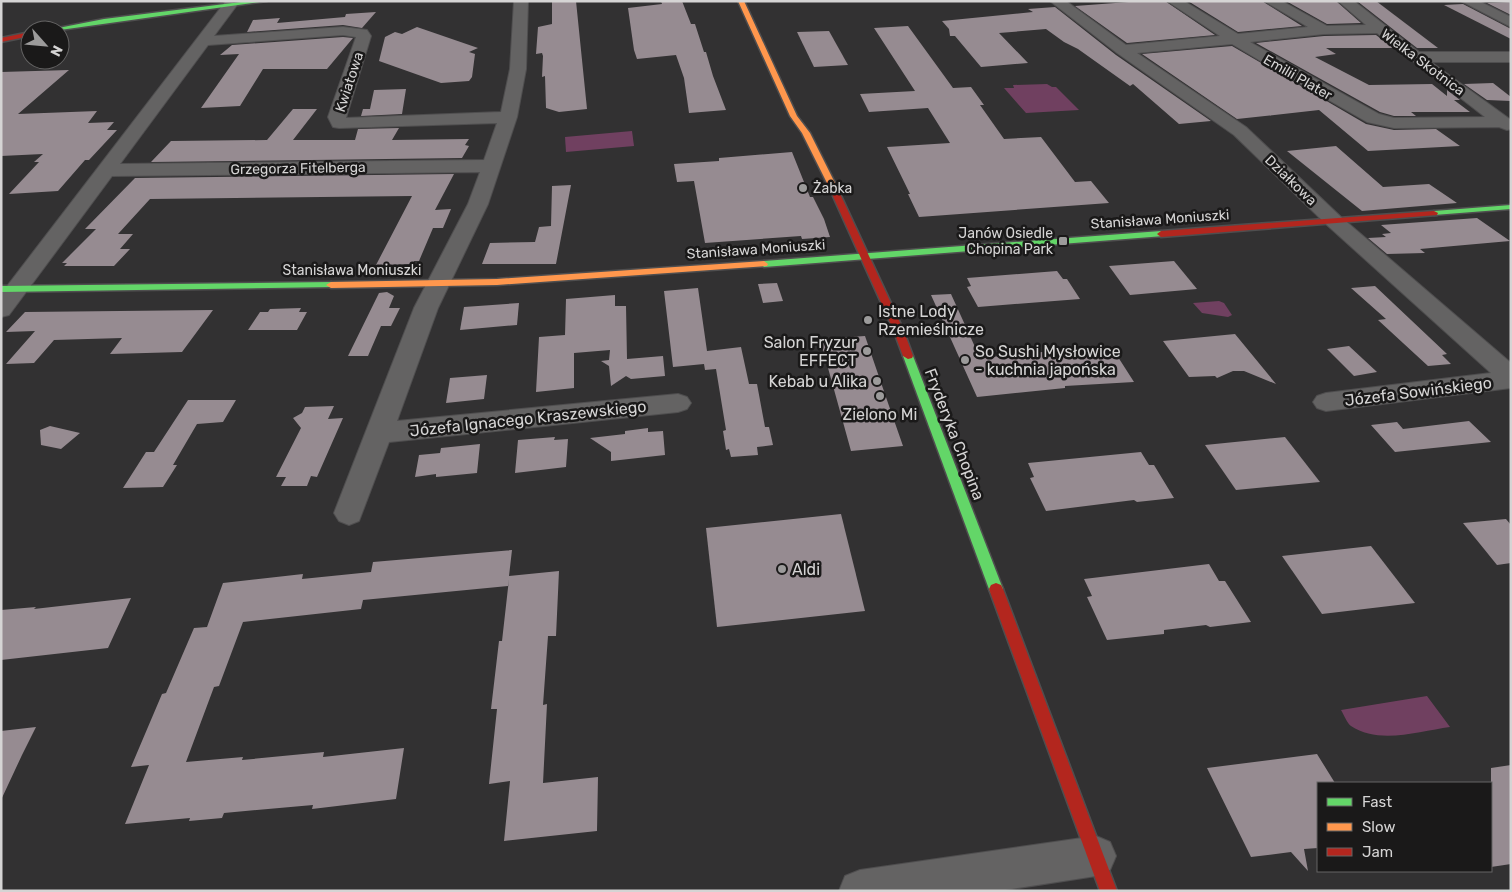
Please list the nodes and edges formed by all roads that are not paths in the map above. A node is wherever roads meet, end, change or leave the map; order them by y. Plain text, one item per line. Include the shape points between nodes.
1 (264, 1) edge
2 (521, 1) edge
3 (740, 1) edge
4 (1057, 1) edge
5 (1174, 1) edge
6 (1270, 1) edge
7 (1345, 1) edge
8 (1468, 1) edge
9 (230, 6) junction
10 (1511, 23) edge
11 (70, 27) edge
12 (1380, 29) junction
13 (1324, 30) junction
14 (20, 36) edge
15 (1, 40) edge
16 (1235, 40) junction
17 (203, 41) junction
18 (1122, 50) junction
19 (1416, 57) junction
20 (1511, 57) edge
21 (1362, 113) joint
22 (508, 117) junction
23 (1506, 125) edge
24 (490, 166) junction
25 (105, 170) junction
26 (1511, 207) edge
27 (1334, 221) junction
28 (866, 257) junction
29 (437, 284) junction
30 (9, 289) edge
31 (1, 310) edge
32 (1511, 378) edge
33 (1326, 402) dead end
34 (678, 403) dead end
35 (379, 433) junction
36 (349, 513) dead end
37 (1103, 873) edge
38 (860, 891) edge

1 - 9 street
2 - 22 street, Józefa Ignacego Kraszewskiego via 518,69
3 - 28 street, Fryderyka Chopina via 794,116 822,161
4 - 18 street, Działkowa
5 - 16 street, Emilii Plater
6 - 13 street
7 - 12 street, Wielka Skotnica
8 - 10 street
9 - 11 street
9 - 17 street
12 - 13 street, Emilii Plater
12 - 19 street, Wielka Skotnica
13 - 16 street, Emilii Plater
14 - 15 street
16 - 18 street, Emilii Plater
16 - 21 street, Emilii Plater
17 - 22 street, Kwiatowa via 343,31 362,33 364,36 337,117 339,123
17 - 25 street
18 - 27 street, Działkowa via 1235,127
19 - 20 street
19 - 23 street, Wielka Skotnica
21 - 23 street, Wielka Skotnica via 1394,123
22 - 24 street, Józefa Ignacego Kraszewskiego
24 - 25 street, Grzegorza Fitelberga
24 - 29 street, Józefa Ignacego Kraszewskiego via 478,204
25 - 30 street
26 - 27 street, Stanisława Moniuszki
27 - 28 street, Stanisława Moniuszki
27 - 32 street, Działkowa
28 - 29 street, Stanisława Moniuszki
28 - 37 street, Fryderyka Chopina via 911,363
29 - 30 street, Stanisława Moniuszki
29 - 35 street, Józefa Ignacego Kraszewskiego
30 - 31 street
32 - 33 street, Józefa Sowińskiego
34 - 35 street, Józefa Ignacego Kraszewskiego
35 - 36 street, Józefa Ignacego Kraszewskiego
37 - 38 street

